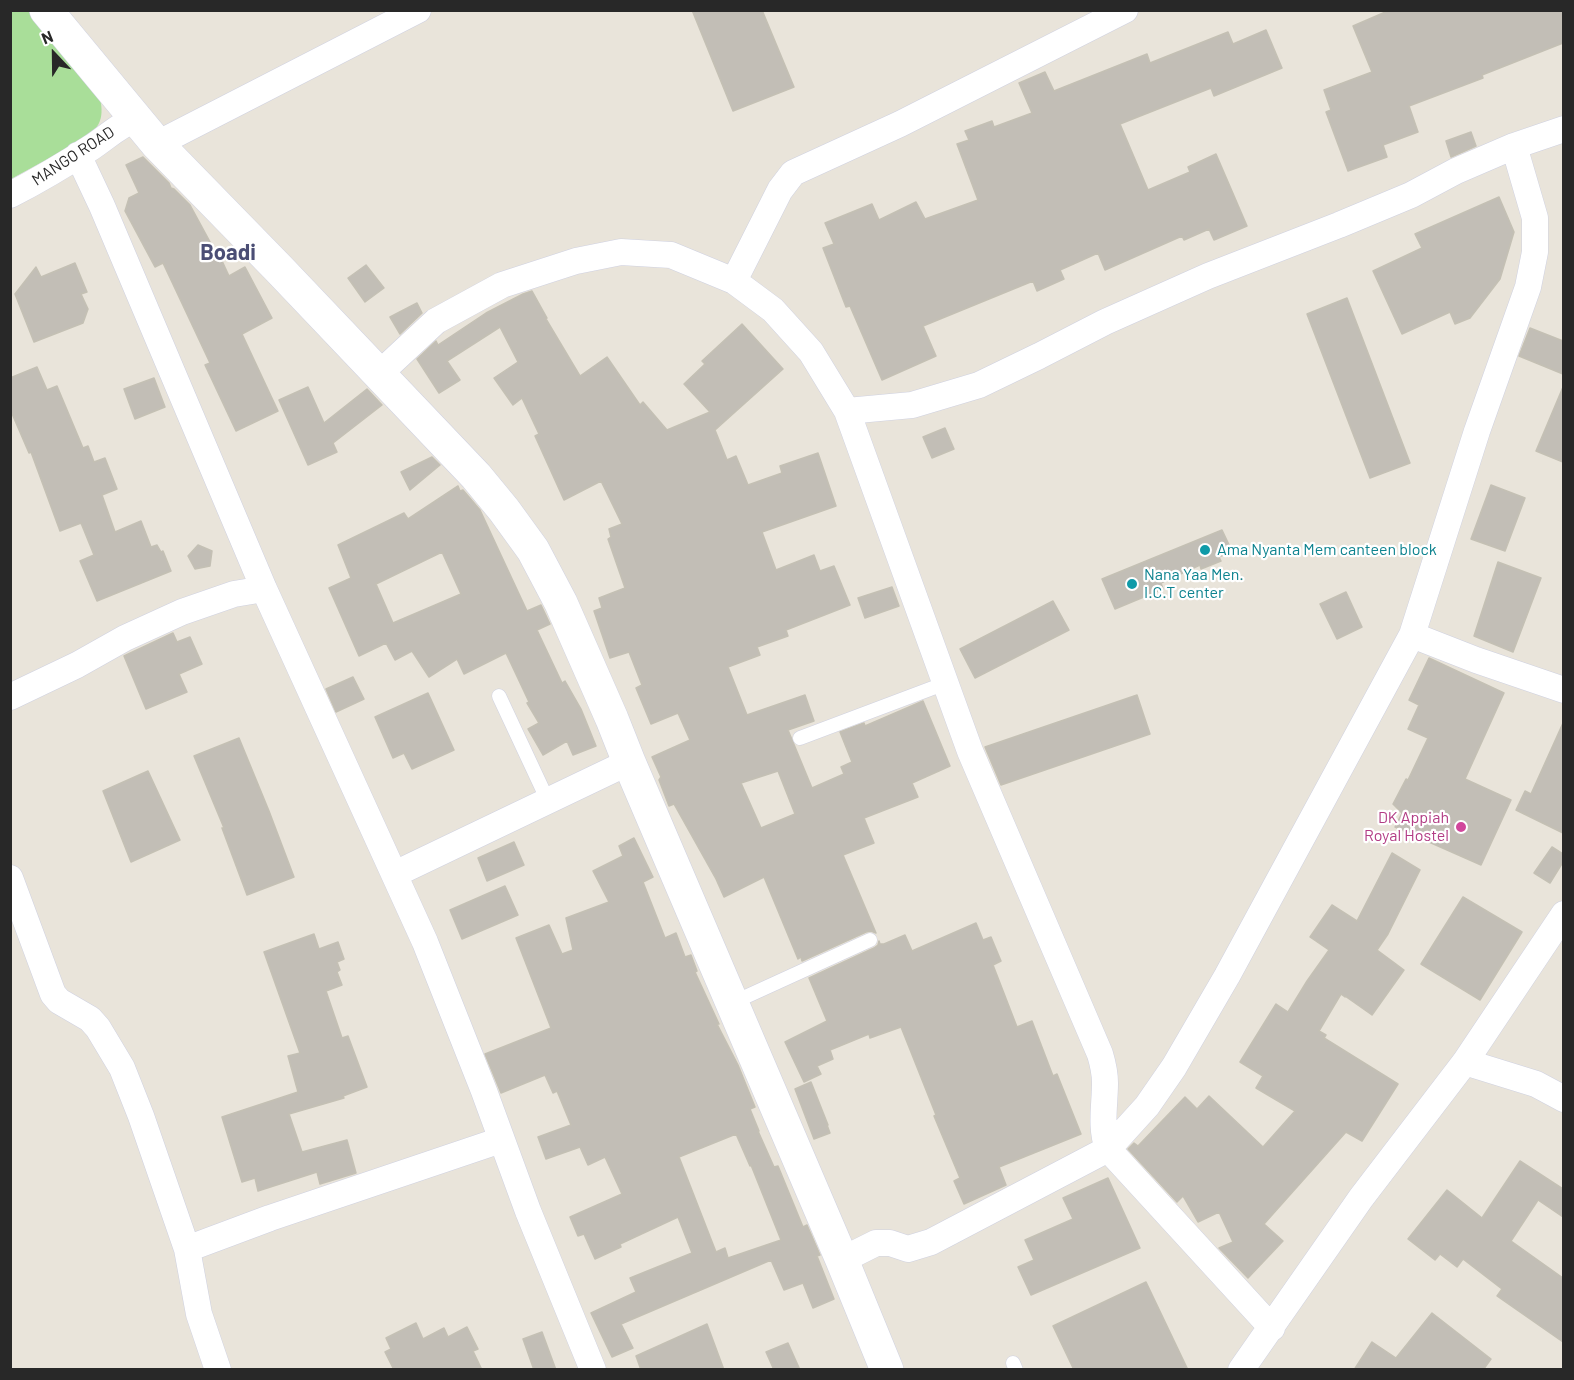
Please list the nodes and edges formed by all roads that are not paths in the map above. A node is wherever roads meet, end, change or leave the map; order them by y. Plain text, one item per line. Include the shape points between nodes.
1 (46, 10) edge
2 (418, 10) edge
3 (1125, 10) edge
4 (135, 119) junction
5 (1563, 129) edge
6 (157, 144) junction
7 (1514, 146) junction
8 (78, 155) junction
9 (10, 195) edge
10 (734, 281) junction
11 (379, 374) junction
12 (847, 411) junction
13 (264, 589) junction
14 (1412, 635) junction
15 (946, 683) junction
16 (1563, 690) edge
17 (498, 696) dead end
18 (10, 698) edge
19 (800, 738) dead end
20 (629, 762) junction
21 (548, 801) junction
22 (395, 874) junction
23 (10, 878) edge
24 (1563, 914) edge
25 (870, 940) dead end
26 (732, 1003) junction
27 (1465, 1062) junction
28 (1563, 1099) edge
29 (501, 1140) junction
30 (1108, 1149) junction
31 (187, 1249) junction
32 (842, 1260) junction
33 (1272, 1328) junction
34 (218, 1370) edge
35 (593, 1370) edge
36 (887, 1370) edge
37 (1241, 1370) edge

1 - 4 street
2 - 6 street
3 - 10 street via 794,173 780,190
4 - 6 street
4 - 8 street, MANGO ROAD
5 - 7 street
6 - 11 street
7 - 12 street via 1411,195 1125,313 979,385 912,405
7 - 14 street via 1535,218 1533,264
8 - 9 street, MANGO ROAD
8 - 13 street
10 - 11 street via 671,255 621,252 576,261 502,285 436,321
10 - 12 street via 772,310 811,352
11 - 20 street via 476,476 533,550 561,603
12 - 15 street
13 - 18 street via 234,594 182,612
13 - 22 street
14 - 16 street
14 - 30 street via 1174,1067 1147,1106
15 - 19 lane
15 - 30 street via 970,751 1100,1054 1105,1082 1103,1129
17 - 21 lane
20 - 21 street
20 - 26 street
21 - 22 street
22 - 29 street
23 - 31 street via 53,994 90,1019 122,1068
24 - 27 street
25 - 26 lane
26 - 32 street
27 - 28 street via 1536,1084
27 - 33 street via 1361,1198
29 - 31 street
29 - 35 street
30 - 32 street via 931,1242 908,1249 876,1243
30 - 33 street
31 - 34 street via 199,1314
32 - 36 street
33 - 37 street

